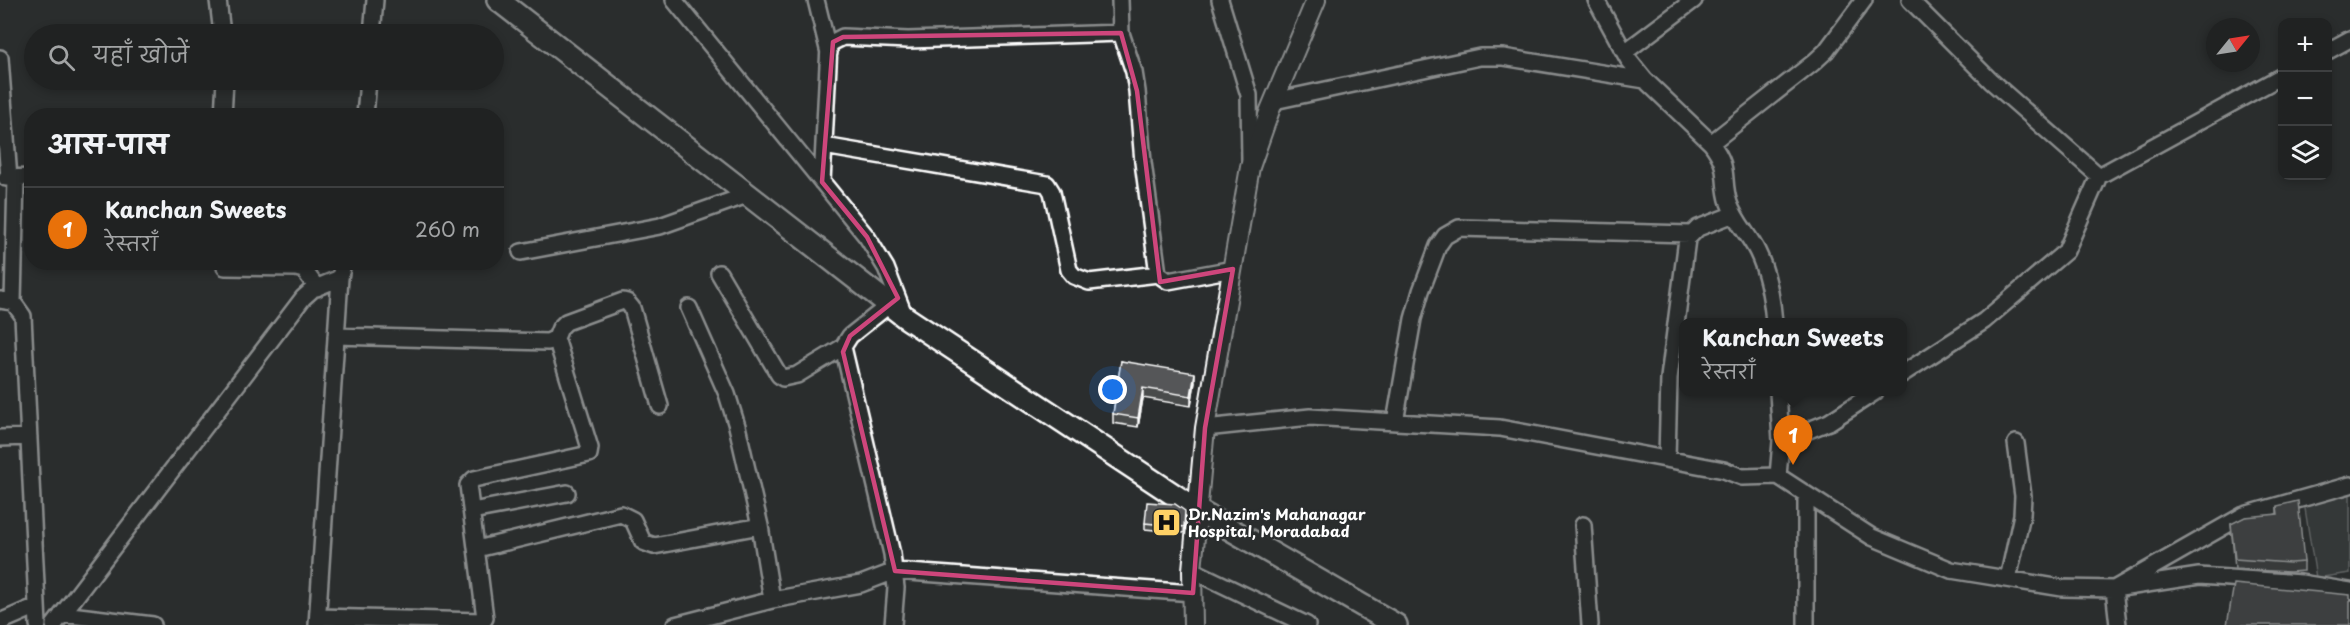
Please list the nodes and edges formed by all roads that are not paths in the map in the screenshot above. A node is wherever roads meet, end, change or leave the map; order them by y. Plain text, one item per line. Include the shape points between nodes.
1 (218, 0) edge
2 (375, 0) edge
3 (498, 0) edge
4 (674, 0) edge
5 (816, 0) edge
6 (1120, 0) edge
7 (1220, 0) edge
8 (1316, 0) edge
9 (1596, 0) edge
10 (1694, 0) edge
11 (1863, 0) edge
12 (1911, 0) edge
13 (221, 24) edge
14 (373, 24) edge
15 (1121, 33) junction
16 (2350, 39) edge
17 (2332, 49) edge
18 (1625, 52) junction
19 (829, 54) junction
20 (0, 58) edge
21 (2278, 79) edge
22 (1645, 80) junction
23 (224, 90) edge
24 (367, 90) edge
25 (1274, 101) junction
26 (223, 108) edge
27 (366, 108) edge
28 (1711, 143) junction
29 (824, 146) junction
30 (1250, 166) junction
31 (2099, 176) junction
32 (14, 178) edge
33 (822, 182) junction
34 (747, 195) junction
35 (1734, 214) junction
36 (1690, 234) junction
37 (521, 252) dead end
38 (1233, 269) junction
39 (304, 270) edge
40 (341, 270) edge
41 (719, 273) dead end
42 (1158, 274) junction
43 (316, 288) junction
44 (7, 301) edge
45 (689, 308) dead end
46 (897, 311) junction
47 (1773, 318) edge
48 (336, 336) junction
49 (556, 338) junction
50 (843, 347) junction
51 (1907, 371) edge
52 (1778, 396) edge
53 (1869, 396) edge
54 (660, 406) dead end
55 (1395, 422) junction
56 (1205, 428) junction
57 (29, 436) junction
58 (0, 438) edge
59 (1781, 441) junction
60 (2016, 443) dead end
61 (1667, 459) junction
62 (1778, 476) junction
63 (2350, 485) edge
64 (567, 493) dead end
65 (1806, 495) junction
66 (1197, 510) junction
67 (472, 511) junction
68 (1583, 525) dead end
69 (760, 526) junction
70 (477, 549) junction
71 (1192, 570) junction
72 (895, 571) junction
73 (2008, 579) junction
74 (2114, 589) junction
75 (2350, 591) edge
76 (1193, 593) junction
77 (772, 600) junction
78 (37, 606) junction
79 (58, 619) edge
80 (318, 621) edge
81 (0, 622) edge
82 (38, 625) edge
83 (153, 625) edge
84 (675, 625) edge
85 (892, 625) edge
86 (1193, 625) edge
87 (1308, 625) edge
88 (1396, 625) edge
89 (1590, 625) edge
90 (1806, 625) edge
91 (2118, 625) edge

1 - 13 street
2 - 14 street
3 - 34 main road
4 - 33 street
5 - 19 street
6 - 15 street
7 - 30 street via 1249,95
8 - 25 street
9 - 18 street
10 - 18 street
11 - 28 street via 1820,57
12 - 31 street via 1991,81
15 - 19 street via 908,40 843,37 829,46
15 - 42 street via 1137,91
16 - 17 street
18 - 22 street
19 - 29 street
20 - 32 street
21 - 31 street
22 - 25 street via 1503,57 1480,57
22 - 28 street
23 - 26 street
24 - 27 street
25 - 30 street
28 - 35 street via 1724,164
29 - 33 street
29 - 42 street via 1047,184 1069,270 1074,276 1089,282
30 - 38 street
31 - 51 street via 2066,251 1984,321
32 - 44 street
33 - 46 street via 867,237 886,268
34 - 37 street via 660,226
34 - 46 main road
35 - 36 street
35 - 47 street via 1757,251 1768,280
36 - 55 street via 1459,228 1451,231 1438,246 1421,291
36 - 61 street via 1685,247 1669,378
38 - 42 street via 1168,281
38 - 56 street
39 - 43 street
40 - 43 street
40 - 48 street
41 - 50 street via 783,378 796,375
43 - 79 street via 303,298
44 - 57 street via 23,316
45 - 69 street via 727,394
46 - 50 street via 850,336
46 - 66 main road
48 - 49 street via 548,342
48 - 80 street
49 - 54 street via 566,322 627,302
49 - 67 street via 589,454 474,479 468,485
50 - 72 street
52 - 59 street
53 - 59 street via 1828,422
55 - 56 street via 1310,417
55 - 61 street via 1500,428
56 - 66 street
57 - 58 street
57 - 78 street
59 - 62 street
60 - 73 street via 2022,514
61 - 62 street via 1742,477
62 - 65 street
63 - 74 street via 2244,515
64 - 67 street
65 - 73 street via 1872,537 1952,570
65 - 90 street
66 - 71 street
66 - 88 main road
67 - 70 street
68 - 89 street
69 - 70 street via 654,546 643,542 633,520 621,514
69 - 77 street
70 - 80 street via 483,621
71 - 76 street
71 - 87 street
72 - 76 street
72 - 77 street via 861,584
72 - 85 street
73 - 74 street via 2062,588
74 - 75 street via 2199,576 2301,583
74 - 91 street
76 - 86 street
77 - 84 street
78 - 81 street
78 - 82 street
79 - 83 street

